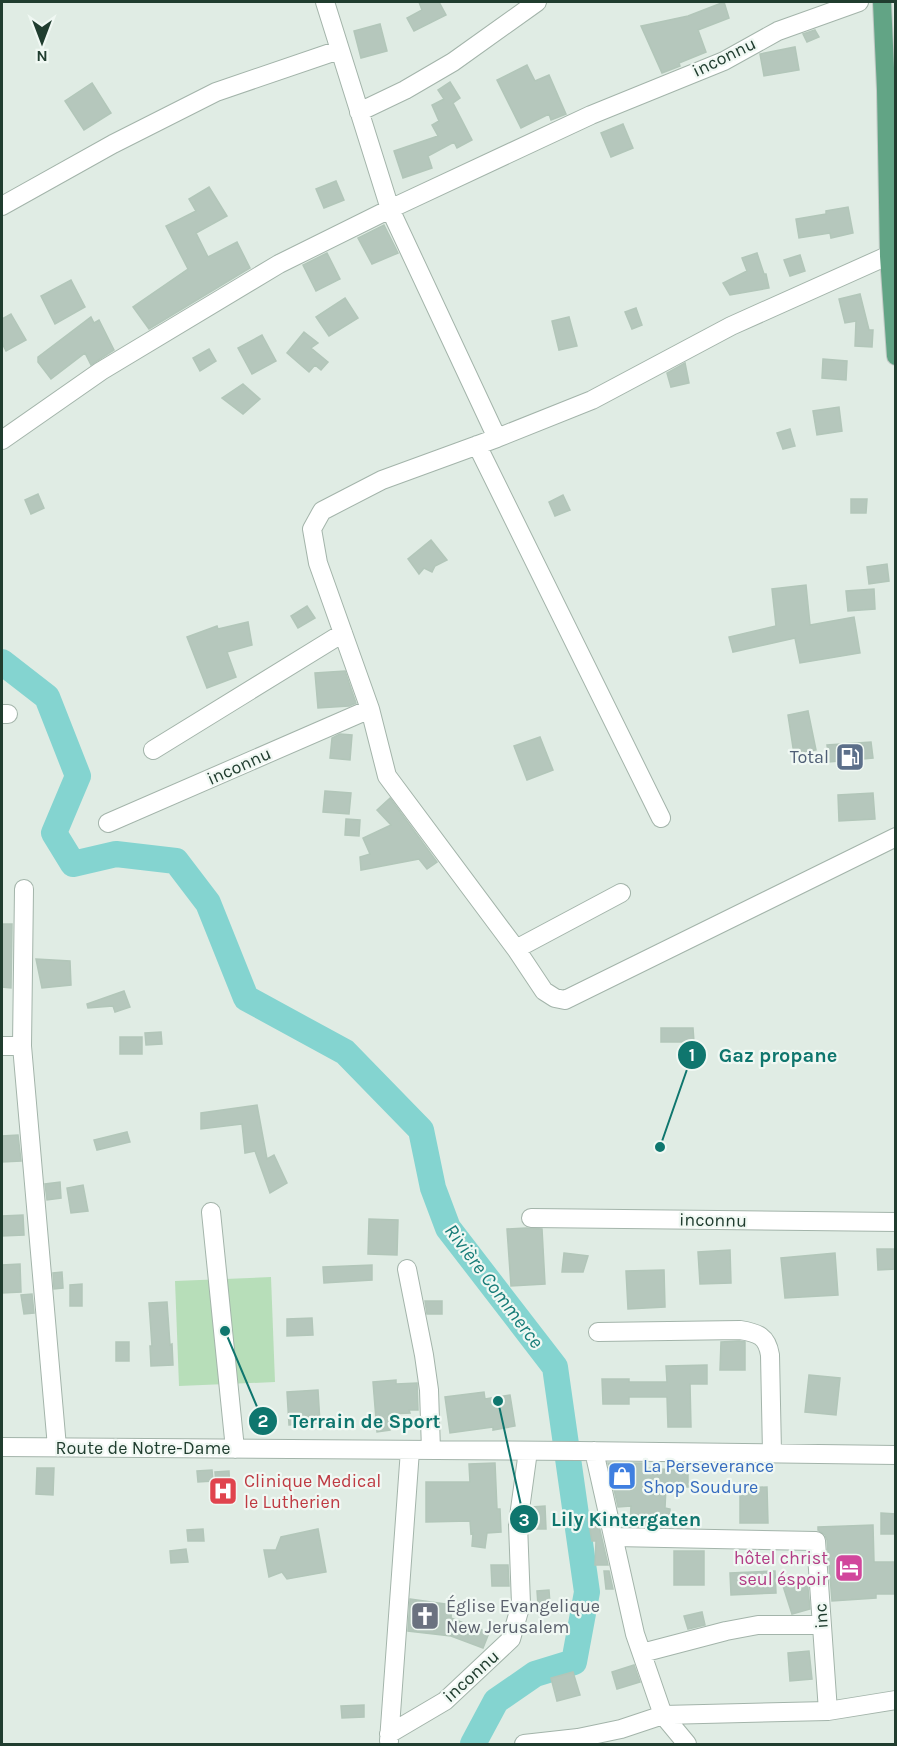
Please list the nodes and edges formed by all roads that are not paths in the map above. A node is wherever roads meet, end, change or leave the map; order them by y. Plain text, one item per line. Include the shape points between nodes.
1 (326, 2) edge
2 (537, 2) edge
3 (859, 2) edge
4 (882, 2) edge
5 (339, 50) junction
6 (359, 112) junction
7 (2, 206) edge
8 (390, 209) junction
9 (892, 254) edge
10 (895, 330) edge
11 (896, 356) edge
12 (497, 438) junction
13 (2, 440) edge
14 (477, 445) junction
15 (343, 633) junction
16 (370, 709) junction
17 (153, 750) dead end
18 (661, 818) dead end
19 (108, 823) dead end
20 (896, 837) edge
21 (24, 889) dead end
22 (621, 893) dead end
23 (516, 949) junction
24 (2, 1046) edge
25 (22, 1047) junction
26 (211, 1212) dead end
27 (531, 1218) dead end
28 (896, 1222) edge
29 (407, 1269) dead end
30 (598, 1332) dead end
31 (2, 1447) edge
32 (57, 1447) junction
33 (235, 1449) junction
34 (410, 1450) junction
35 (431, 1450) junction
36 (535, 1450) junction
37 (586, 1451) junction
38 (772, 1453) junction
39 (896, 1455) edge
40 (615, 1537) junction
41 (822, 1624) junction
42 (642, 1653) junction
43 (896, 1700) edge
44 (828, 1711) junction
45 (663, 1715) junction
46 (389, 1739) edge
47 (524, 1744) edge
48 (687, 1744) edge

1 - 5 street
2 - 6 street via 453,62
3 - 8 street, inconnu via 778,30 724,61 591,115
4 - 9 main road
5 - 6 street
5 - 7 street via 216,92
6 - 8 street
8 - 12 street
8 - 13 street, inconnu via 279,264 101,371
9 - 10 main road
9 - 12 street via 731,326 592,400
10 - 11 main road
12 - 14 street
14 - 15 street via 382,480 322,511 312,529 318,562
14 - 18 street
15 - 16 street
15 - 17 street
16 - 19 street, inconnu
16 - 23 street via 387,776
20 - 23 street via 565,1000 544,991
21 - 25 street
22 - 23 street
24 - 25 street
25 - 32 street
26 - 33 street
27 - 28 street, inconnu
29 - 35 street via 429,1390
30 - 38 street via 740,1330 763,1338 769,1344 770,1354
31 - 32 street, Route de Notre-Dame
32 - 33 street, Route de Notre-Dame
33 - 34 street, Route de Notre-Dame
34 - 35 street, Route de Notre-Dame
34 - 46 street, inconnu
35 - 36 street, Route de Notre-Dame
36 - 37 street, Route de Notre-Dame
36 - 46 street, inconnu via 518,1524 521,1604 512,1639 445,1701
37 - 38 street, Route de Notre-Dame
37 - 40 street
38 - 39 street, Route de Notre-Dame
40 - 41 street, inc via 816,1542
40 - 42 street
41 - 42 street via 758,1625
41 - 44 street, inc
42 - 45 street
43 - 44 street
44 - 45 street
45 - 47 street via 578,1738
45 - 48 street

